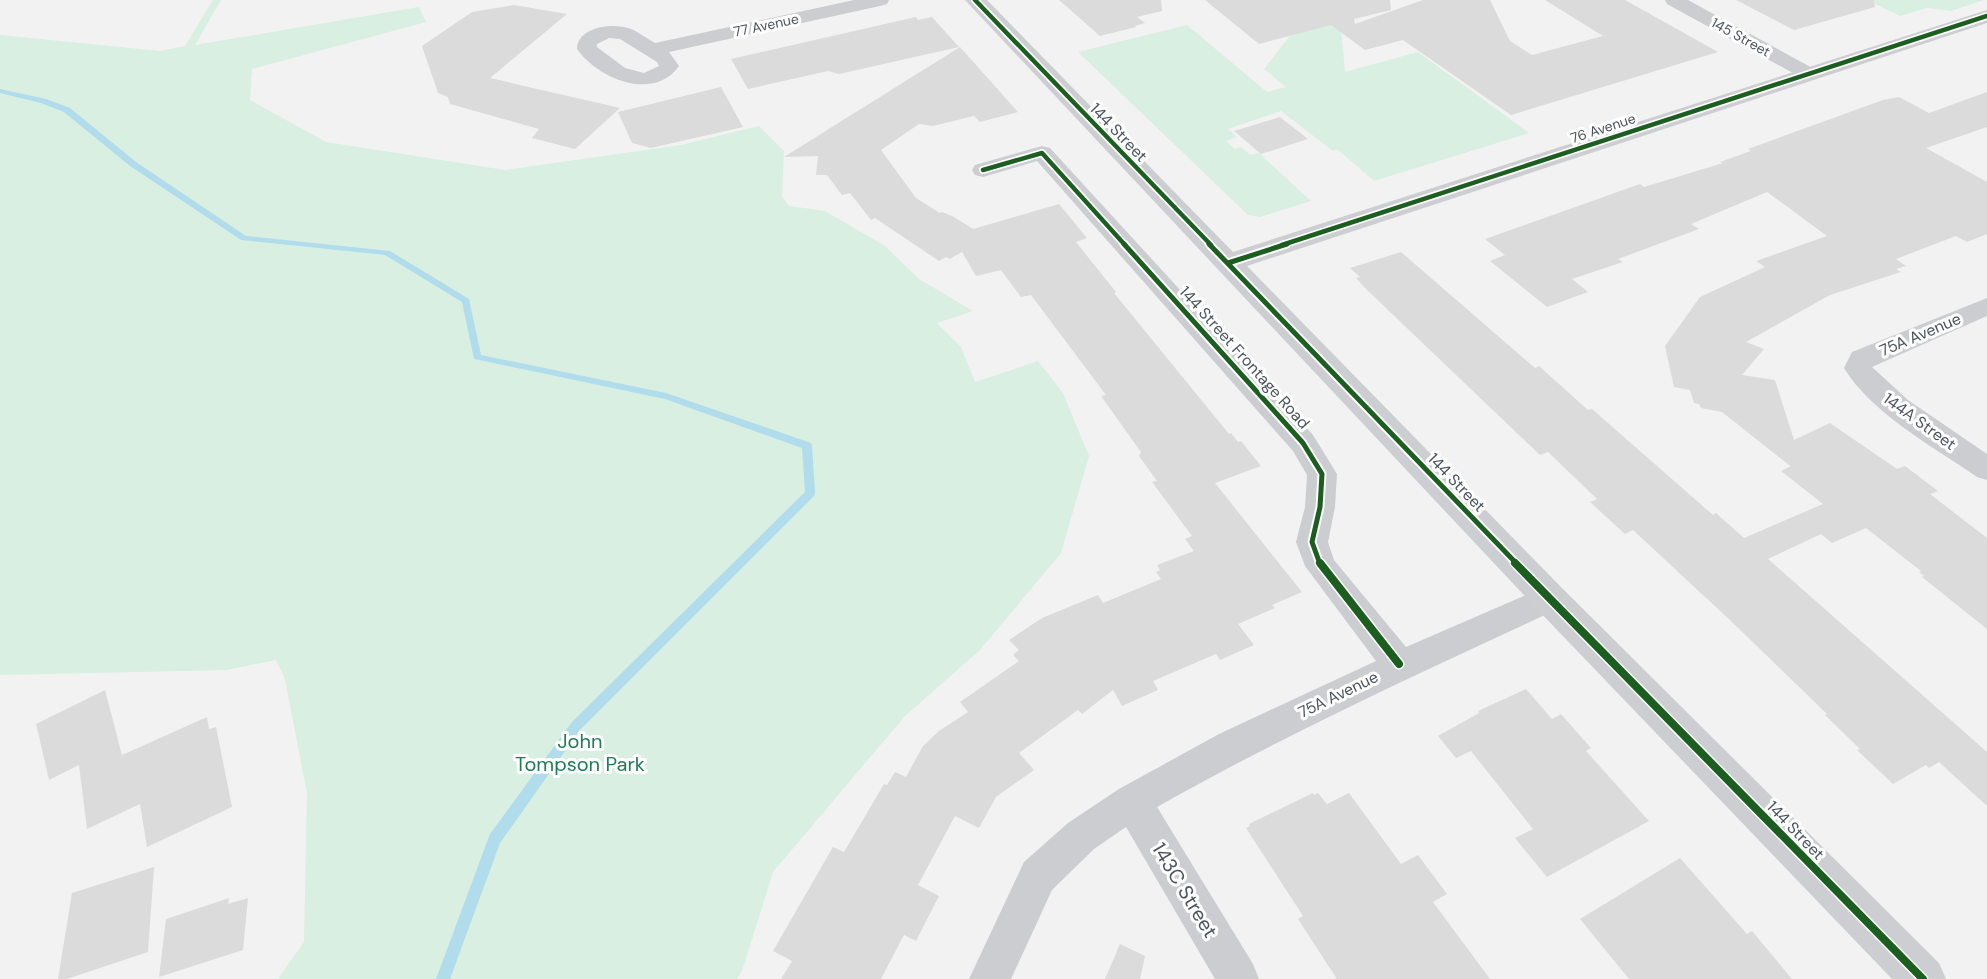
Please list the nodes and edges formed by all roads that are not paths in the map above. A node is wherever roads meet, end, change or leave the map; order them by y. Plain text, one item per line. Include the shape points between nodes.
1 (880, 0) edge
2 (975, 0) edge
3 (1674, 0) edge
4 (1987, 16) edge
5 (652, 50) dead end
6 (1809, 74) junction
7 (983, 170) dead end
8 (1227, 262) junction
9 (1987, 306) edge
10 (1858, 368) joint
11 (1987, 469) edge
12 (1549, 598) junction
13 (1399, 664) junction
14 (1132, 801) junction
15 (990, 979) edge
16 (1238, 979) edge
17 (1923, 979) edge

1 - 5 street, 77 Avenue
2 - 8 main road, 144 Street
3 - 6 street, 145 Street
4 - 6 main road, 76 Avenue
6 - 8 main road, 76 Avenue
7 - 13 street, 144 Street Frontage Road via 1042,153 1303,443 1322,474 1312,542 1322,566
8 - 12 main road, 144 Street
9 - 10 street, 75A Avenue via 1862,359
10 - 11 street, 144A Street via 1864,379
12 - 13 street, 75A Avenue
12 - 17 main road, 144 Street
13 - 14 street, 75A Avenue via 1232,746
14 - 15 street, 75A Avenue via 1081,836 1038,876
14 - 16 street, 143C Street

